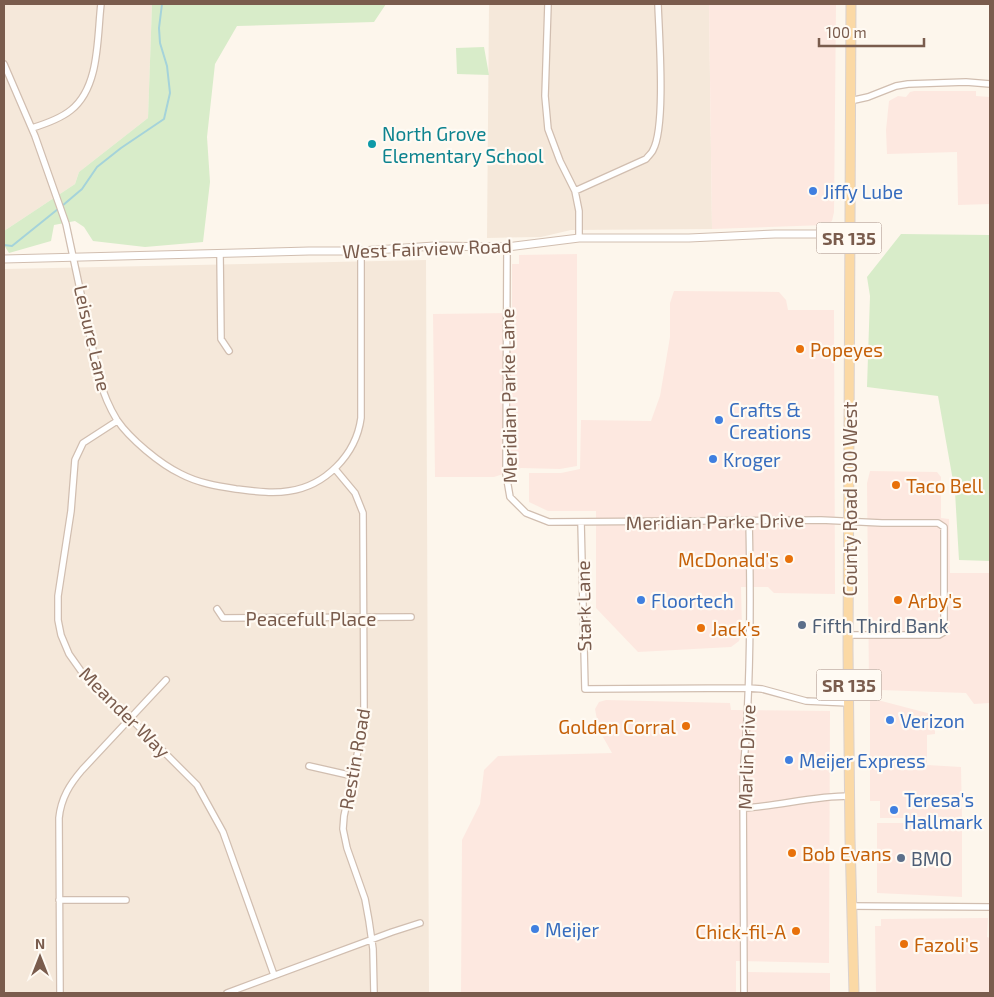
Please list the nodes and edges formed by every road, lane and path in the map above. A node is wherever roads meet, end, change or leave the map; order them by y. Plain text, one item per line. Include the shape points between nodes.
1 (101, 4) edge
2 (548, 4) edge
3 (658, 4) edge
4 (851, 4) edge
5 (4, 64) edge
6 (990, 84) edge
7 (850, 101) junction
8 (32, 128) junction
9 (575, 191) junction
10 (849, 234) junction
11 (579, 238) junction
12 (507, 246) junction
13 (361, 251) junction
14 (220, 254) junction
15 (75, 258) junction
16 (4, 259) edge
17 (229, 351) dead end
18 (117, 421) junction
19 (335, 469) junction
20 (749, 521) junction
21 (849, 521) junction
22 (581, 522) junction
23 (217, 609) dead end
24 (363, 617) junction
25 (411, 617) dead end
26 (848, 635) junction
27 (166, 680) dead end
28 (748, 688) junction
29 (849, 703) junction
30 (130, 718) junction
31 (309, 766) dead end
32 (353, 776) junction
33 (849, 796) junction
34 (744, 808) junction
35 (59, 900) junction
36 (126, 900) dead end
37 (851, 906) junction
38 (990, 907) edge
39 (420, 923) dead end
40 (372, 939) junction
41 (274, 975) junction
42 (60, 993) edge
43 (230, 993) edge
44 (374, 993) edge
45 (744, 993) edge
46 (854, 993) edge

1 - 8 street via 92,73 86,93 61,117
2 - 9 street via 545,96 548,129
3 - 9 street via 660,105 653,150 646,159
4 - 7 main road, County Road 300 West / SR 135
5 - 8 street, Leisure Lane
6 - 7 street via 908,84
7 - 10 main road, County Road 300 West / SR 135
8 - 15 street, Leisure Lane
9 - 11 street
10 - 11 street, West Fairview Road
10 - 21 main road, County Road 300 West / SR 135
11 - 12 street, West Fairview Road
12 - 13 street, West Fairview Road
12 - 22 street, Meridian Parke Lane via 506,465 510,497 526,513 549,522
13 - 14 street, West Fairview Road
13 - 19 street, Leisure Lane via 361,418 349,450
14 - 15 street, West Fairview Road
14 - 17 street via 221,339
15 - 16 street, West Fairview Road
15 - 18 street, Leisure Lane via 99,378
18 - 19 street, Leisure Lane via 156,459 180,474 212,485 287,492 306,487
18 - 30 street, Meander Way via 84,443 75,460 58,596 58,620 69,654 86,678
19 - 24 street, Restin Road via 355,493 362,510
20 - 21 street, Meridian Parke Drive
20 - 22 street, Meridian Parke Drive
20 - 28 street, Marlin Drive via 751,622
21 - 26 main road, County Road 300 West / SR 135
21 - 26 street, Meridian Parke Drive via 942,524 944,632 939,635
22 - 28 street, Stark Lane via 585,689
23 - 24 street, Peacefull Place via 223,618
24 - 25 street, Peacefull Place
24 - 32 street, Restin Road via 364,711
26 - 29 main road, County Road 300 West / SR 135
27 - 30 street
28 - 29 street via 806,701
28 - 34 street, Marlin Drive
29 - 33 main road, County Road 300 West / SR 135
30 - 35 street via 78,775 64,797 59,818
30 - 41 street, Meander Way via 197,785 223,832
31 - 32 street
32 - 40 street, Restin Road via 343,830 364,898
33 - 34 street
33 - 37 main road, County Road 300 West / SR 135
34 - 45 street, Marlin Drive
35 - 36 street
35 - 42 street
37 - 38 street
37 - 46 main road, County Road 300 West / SR 135
39 - 40 street
40 - 41 street
40 - 44 street, Restin Road
41 - 43 street

